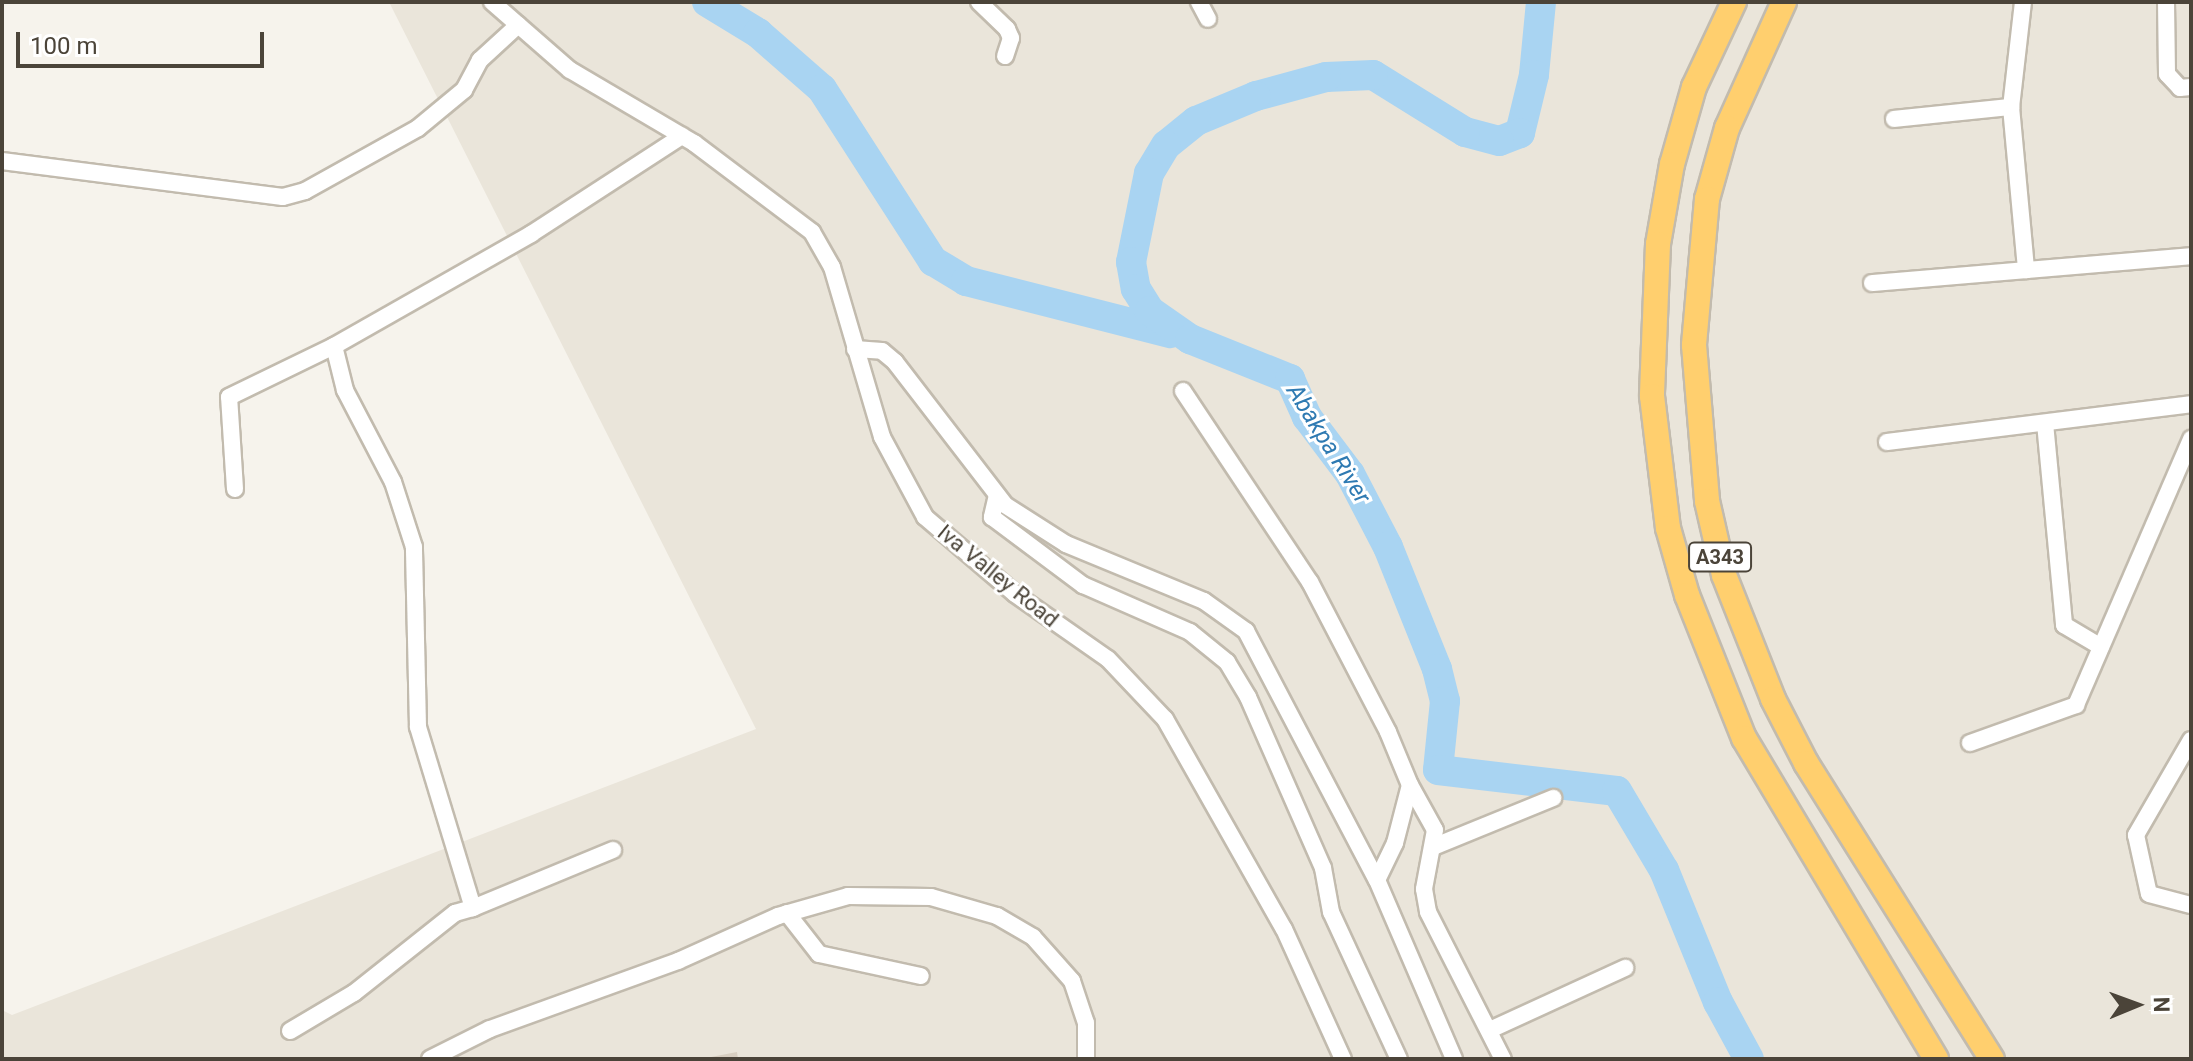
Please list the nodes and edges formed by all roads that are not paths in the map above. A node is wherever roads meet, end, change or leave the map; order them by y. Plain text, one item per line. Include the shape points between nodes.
1 (492, 2) edge
2 (979, 2) edge
3 (1199, 2) edge
4 (1734, 2) edge
5 (1784, 2) edge
6 (2023, 2) edge
7 (2166, 2) edge
8 (1208, 19) dead end
9 (518, 25) junction
10 (1005, 56) dead end
11 (2191, 87) edge
12 (2011, 107) junction
13 (1894, 119) dead end
14 (682, 136) junction
15 (2, 161) edge
16 (2190, 260) edge
17 (2026, 270) junction
18 (1872, 283) dead end
19 (334, 346) junction
20 (855, 349) junction
21 (1183, 391) dead end
22 (2191, 404) edge
23 (2045, 423) junction
24 (2191, 439) edge
25 (1887, 442) dead end
26 (235, 489) dead end
27 (997, 495) junction
28 (2101, 647) junction
29 (2191, 740) edge
30 (1970, 743) dead end
31 (1410, 785) junction
32 (1553, 798) dead end
33 (1433, 847) junction
34 (613, 850) dead end
35 (1377, 880) junction
36 (2191, 905) edge
37 (473, 908) junction
38 (787, 913) junction
39 (1625, 968) dead end
40 (921, 976) dead end
41 (1490, 1030) junction
42 (290, 1031) dead end
43 (430, 1059) edge
44 (1086, 1059) edge
45 (1343, 1059) edge
46 (1399, 1059) edge
47 (1454, 1059) edge
48 (1503, 1059) edge
49 (1936, 1059) edge
50 (1992, 1059) edge

1 - 9 street, Iva Valley Road
2 - 10 street via 1011,38
3 - 8 street
4 - 49 highway, A343 via 1694,87 1672,164 1658,244 1652,396 1668,528 1687,595 1744,738
5 - 50 highway, A343 via 1727,128 1707,199 1694,345 1707,501 1724,575 1773,699 1806,763
6 - 12 street
7 - 11 street via 2167,74 2180,88
9 - 14 street, Iva Valley Road via 570,70
9 - 15 street via 480,60 464,90 418,128 305,191 283,197
12 - 13 street
12 - 17 street
14 - 19 street via 531,234
14 - 20 street, Iva Valley Road via 812,232 832,267
16 - 17 street
17 - 18 street
19 - 26 street via 229,397
19 - 37 street via 345,390 393,482 414,547 418,727
20 - 27 street via 882,351 895,362
20 - 45 street, Iva Valley Road via 882,437 925,517 1015,594 1108,659 1165,719 1284,929
21 - 31 street via 1310,582
22 - 23 street
23 - 25 street
23 - 28 street via 2064,625
24 - 28 street
27 - 35 street via 1066,544 1204,601 1246,631
27 - 46 street via 992,517 1083,585 1190,632 1227,662 1248,697 1323,868 1331,912
28 - 30 street via 2076,705
29 - 36 street via 2136,835 2149,894
31 - 33 street via 1435,830
31 - 35 street via 1395,843
32 - 33 street
33 - 41 street via 1424,889 1428,912
34 - 37 street
35 - 47 street
37 - 42 street via 455,913 354,993
38 - 40 street via 819,954
38 - 43 street via 678,961 490,1029
38 - 44 street via 848,896 931,897 997,916 1033,937 1072,981 1086,1023
39 - 41 street
41 - 48 street

